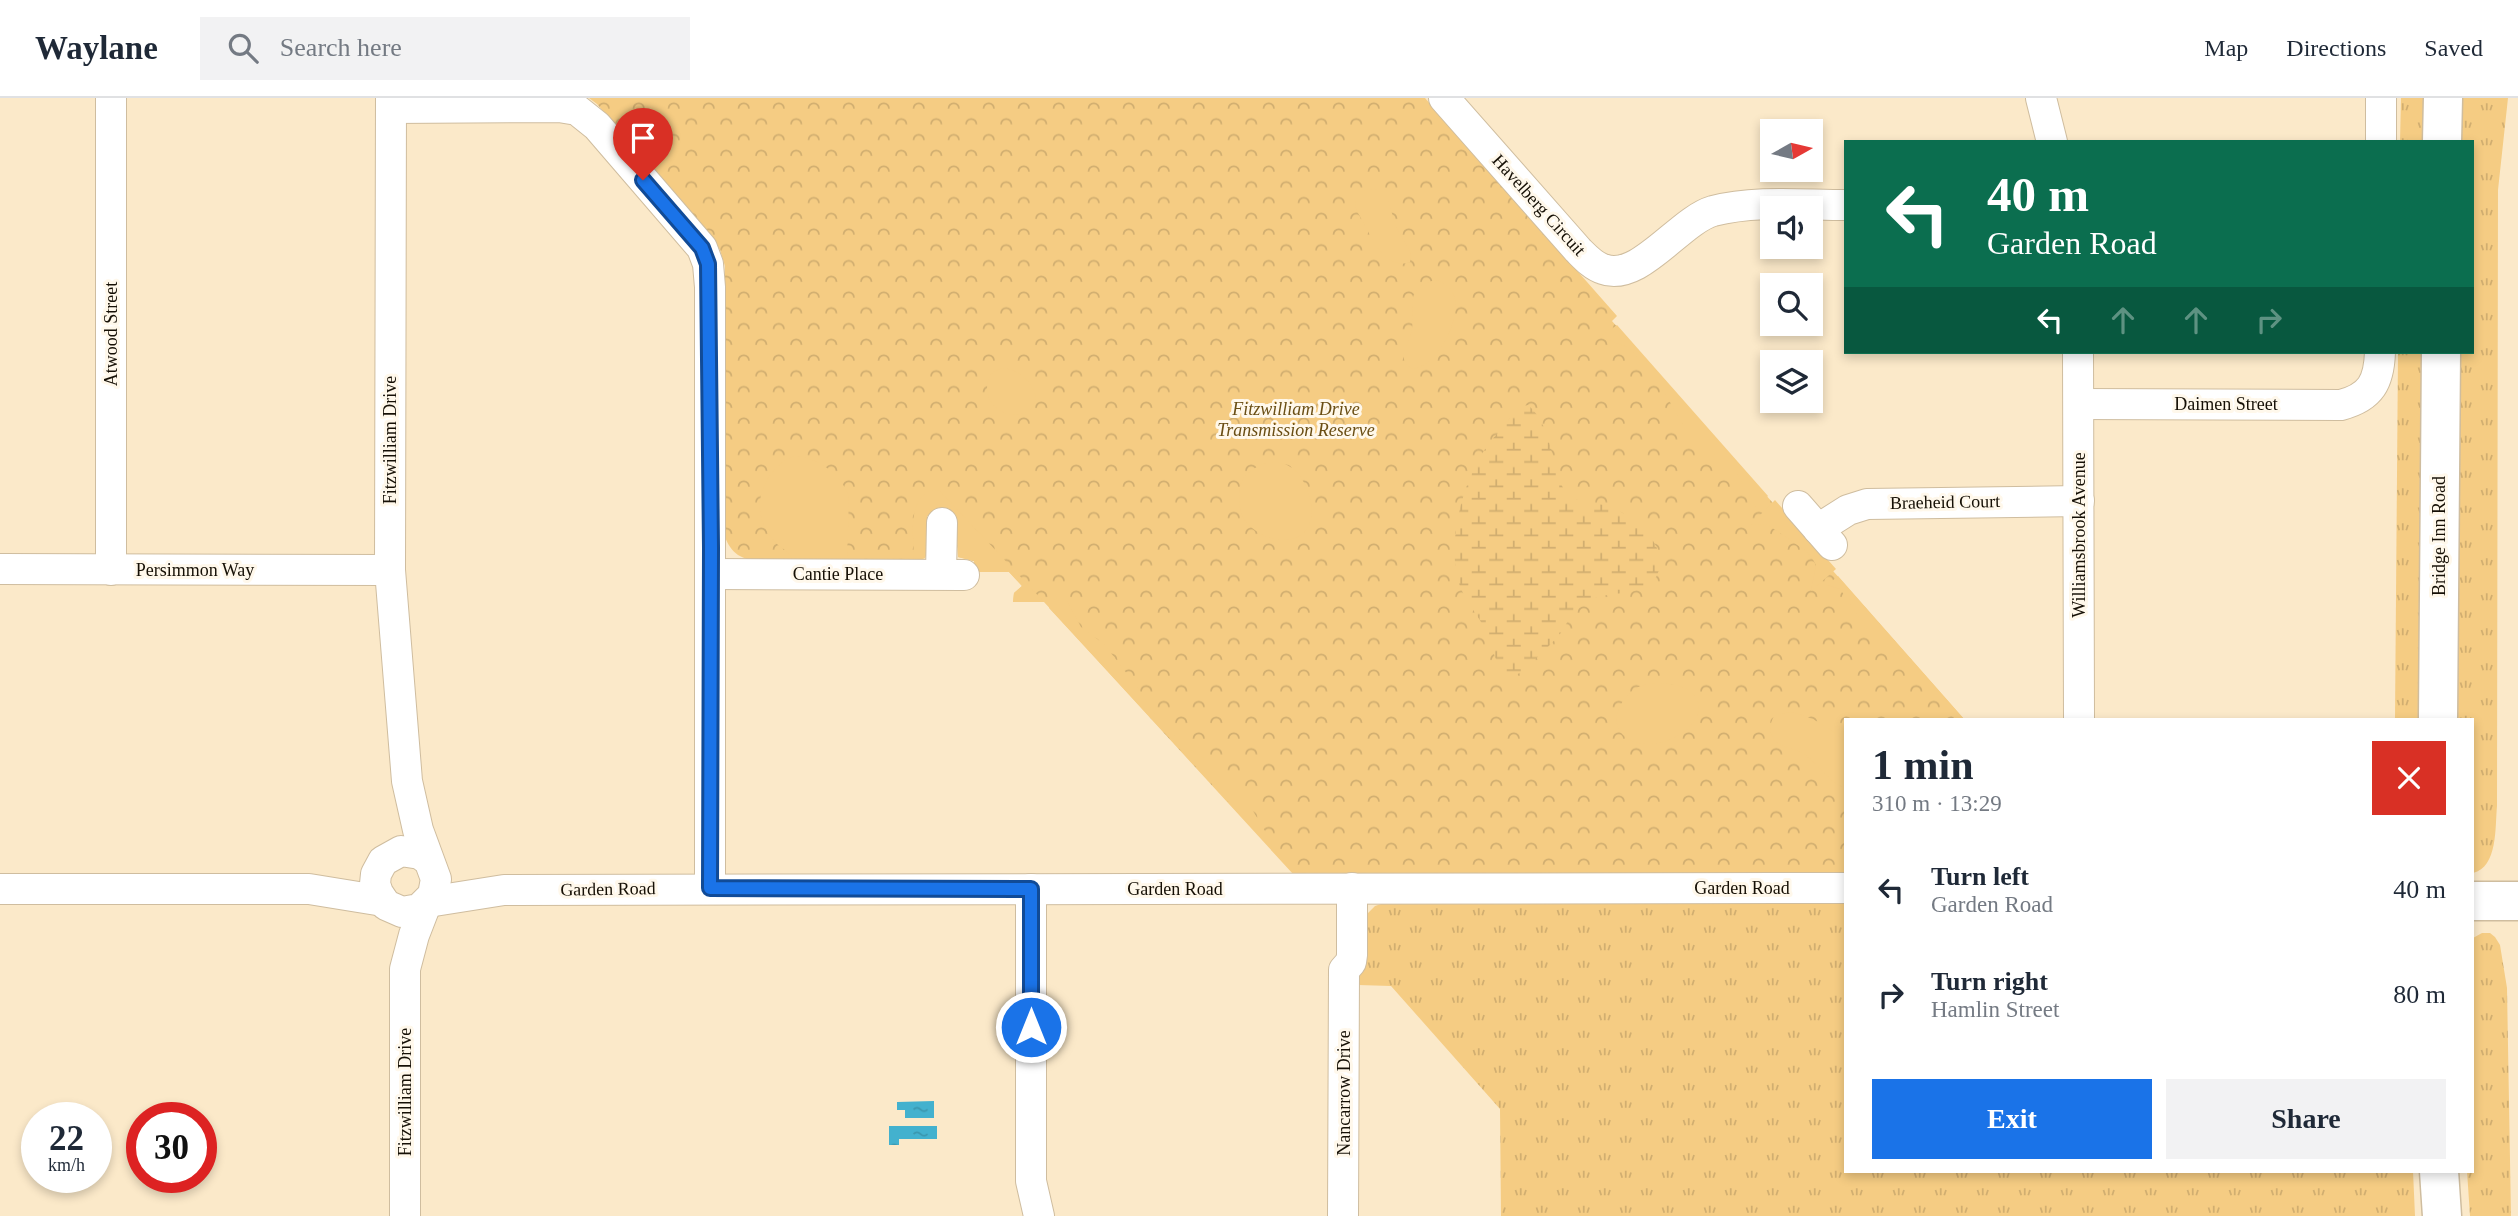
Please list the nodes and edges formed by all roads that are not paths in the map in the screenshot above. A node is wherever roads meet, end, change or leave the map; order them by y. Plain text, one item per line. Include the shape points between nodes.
1 (111, 98) edge
2 (1444, 98) edge
3 (2041, 98) edge
4 (2381, 98) edge
5 (2443, 98) edge
6 (391, 103) edge
7 (2052, 140) edge
8 (2381, 140) edge
9 (2442, 140) edge
10 (1844, 205) edge
11 (2078, 354) edge
12 (2380, 354) edge
13 (2441, 354) edge
14 (2080, 404) junction
15 (2079, 501) junction
16 (1798, 506) dead end
17 (942, 523) dead end
18 (0, 569) edge
19 (111, 570) junction
20 (390, 570) junction
21 (711, 574) junction
22 (2079, 718) edge
23 (2438, 718) edge
24 (407, 781) junction
25 (429, 862) junction
26 (382, 863) junction
27 (710, 888) junction
28 (1344, 888) junction
29 (1844, 888) edge
30 (0, 889) edge
31 (1031, 889) junction
32 (309, 890) junction
33 (504, 890) junction
34 (2474, 901) edge
35 (2518, 901) edge
36 (385, 903) junction
37 (427, 903) junction
38 (405, 969) junction
39 (2439, 1173) edge
40 (1031, 1181) junction
41 (405, 1216) edge
42 (1019, 1216) edge
43 (1039, 1216) edge
44 (1343, 1216) edge
45 (2442, 1216) edge

1 - 19 street, Atwood Street
2 - 10 street, Havelberg Circuit via 1578,250 1603,270 1638,264 1693,220 1714,211 1765,205
3 - 7 street
4 - 8 street
5 - 9 main road
6 - 20 street, Fitzwilliam Drive
6 - 21 street via 577,110 597,126 702,248 710,287
11 - 14 street, Williamsbrook Avenue
12 - 14 street, Daimen Street via 2370,391 2341,405
13 - 23 main road, Bridge Inn Road
14 - 15 street, Williamsbrook Avenue
15 - 16 street, Braeheid Court via 1867,504 1848,510 1825,537
15 - 22 street, Williamsbrook Avenue
17 - 21 street, Cantie Place via 953,575
18 - 19 street, Persimmon Way
19 - 20 street, Persimmon Way
20 - 24 street, Fitzwilliam Drive
21 - 27 street
24 - 25 street, Fitzwilliam Drive
24 - 26 street, Fitzwilliam Drive
25 - 26 street via 420,854 401,851
25 - 33 street, Garden Road
25 - 37 street via 436,887
26 - 32 street
26 - 36 street via 375,884
27 - 31 street, Garden Road
27 - 33 street, Garden Road
28 - 29 street, Garden Road
28 - 31 street, Garden Road
28 - 44 street, Nancarrow Drive via 1352,955 1344,970
30 - 32 street
31 - 40 street
32 - 36 street
33 - 37 street, Garden Road
34 - 35 main road
36 - 37 street via 402,912
36 - 38 street, Fitzwilliam Drive
37 - 38 street, Fitzwilliam Drive
38 - 41 street, Fitzwilliam Drive
39 - 45 main road
40 - 42 street
40 - 43 street

